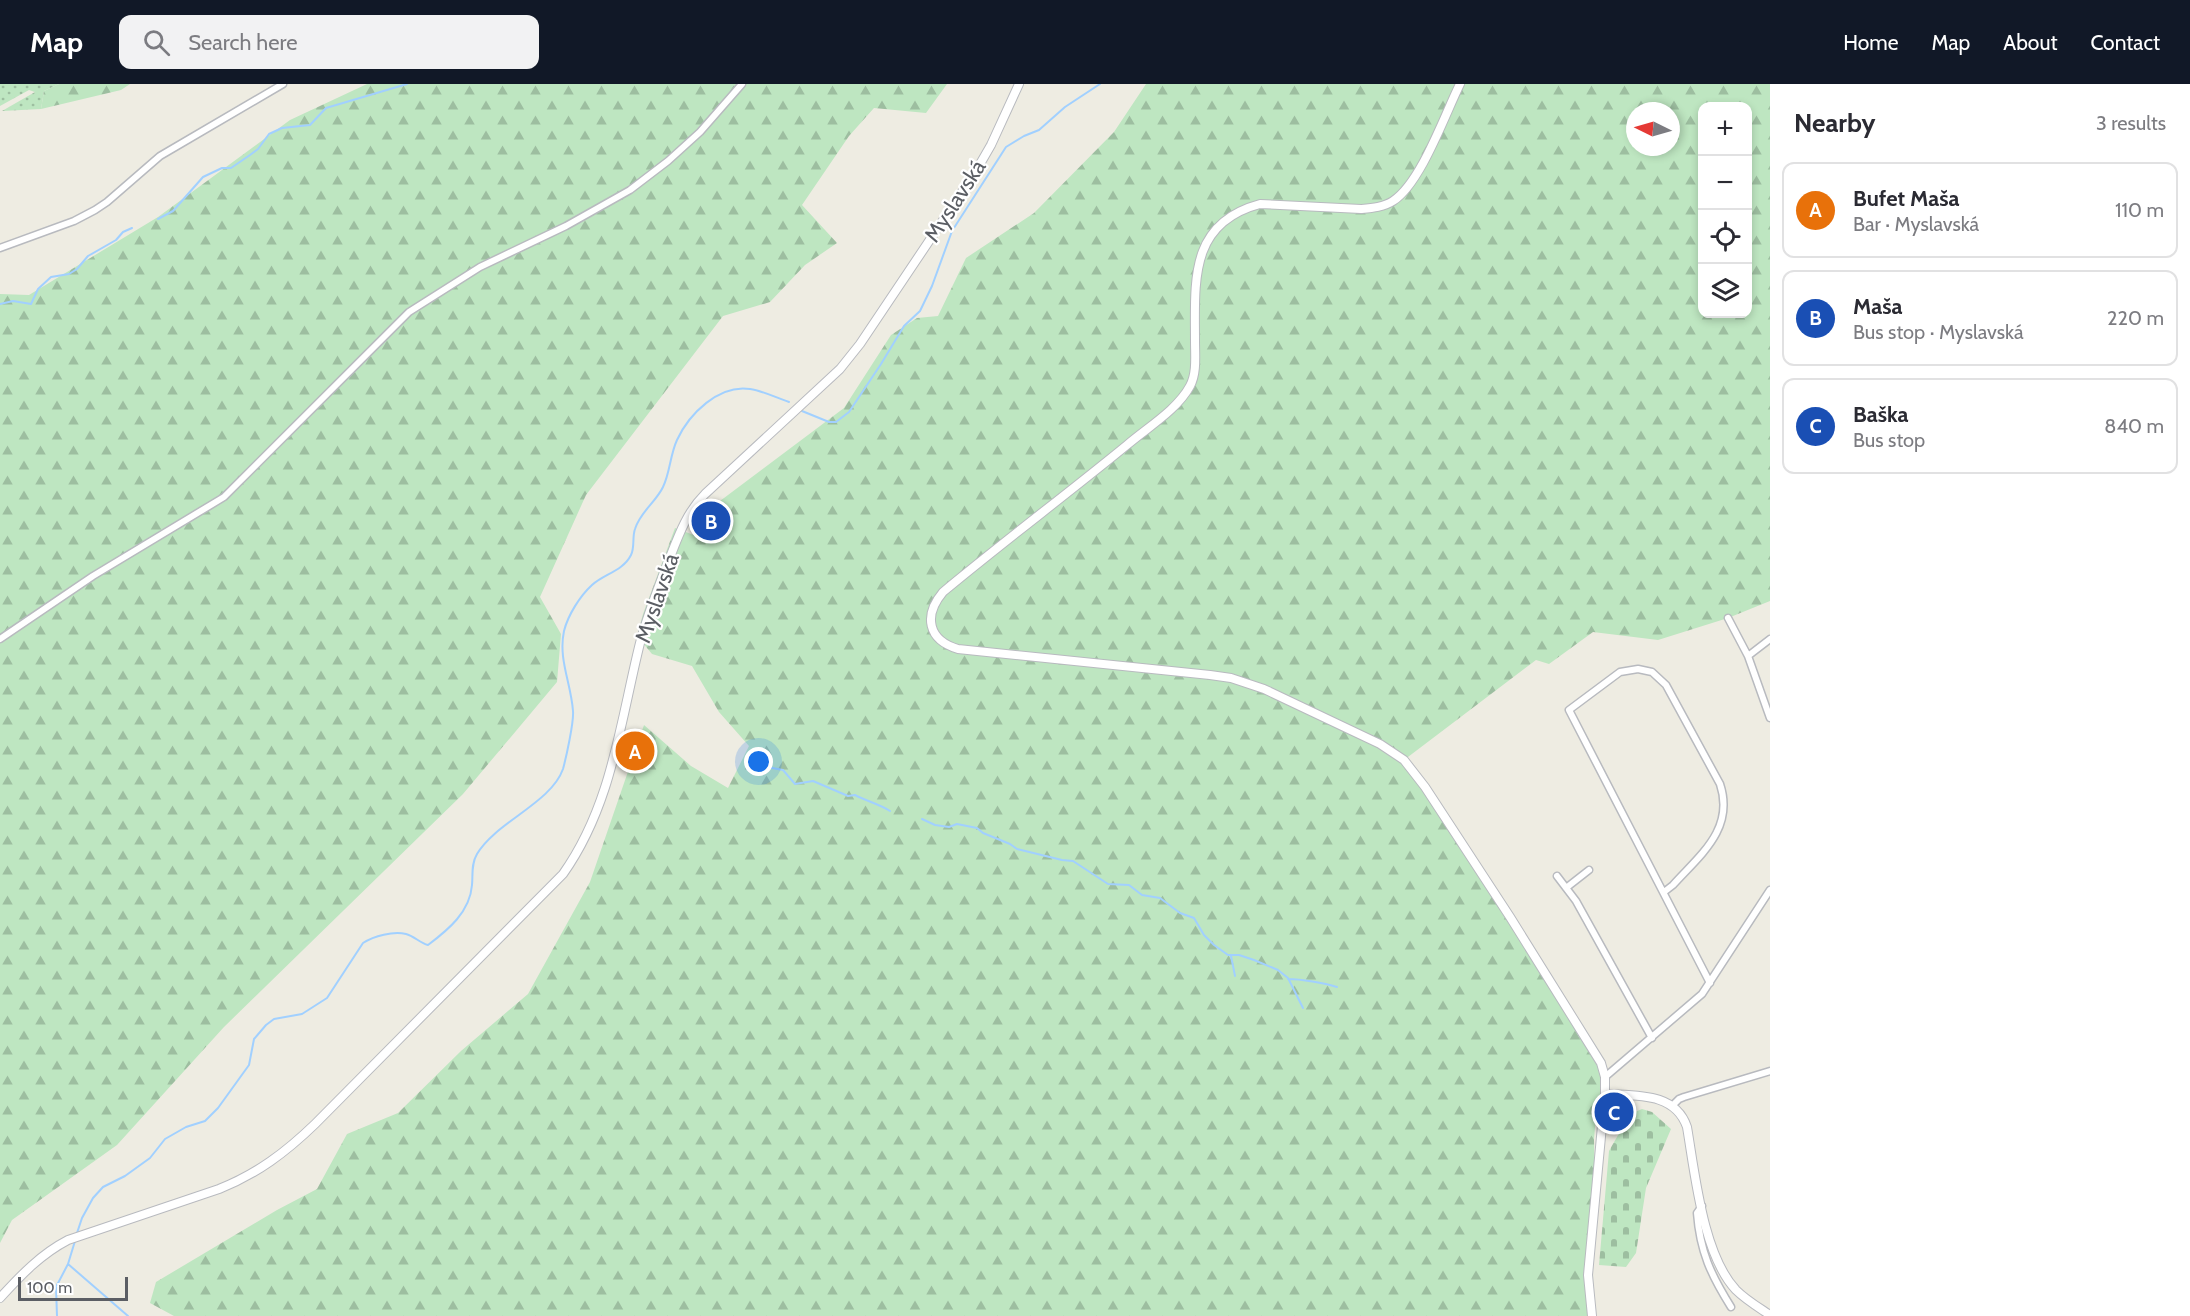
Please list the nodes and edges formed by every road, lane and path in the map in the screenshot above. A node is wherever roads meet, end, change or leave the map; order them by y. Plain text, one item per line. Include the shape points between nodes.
1 (283, 84) edge
2 (742, 84) edge
3 (1020, 84) edge
4 (1460, 84) edge
5 (0, 248) edge
6 (1728, 618) dead end
7 (0, 639) edge
8 (1770, 639) edge
9 (1748, 657) junction
10 (1770, 717) edge
11 (1589, 870) dead end
12 (1557, 876) dead end
13 (1566, 888) junction
14 (1770, 890) edge
15 (1664, 892) junction
16 (1710, 983) junction
17 (1652, 1038) junction
18 (1770, 1071) edge
19 (1605, 1077) junction
20 (1605, 1094) junction
21 (1673, 1106) junction
22 (1702, 1206) junction
23 (0, 1298) edge
24 (1731, 1307) dead end
25 (1770, 1315) edge
26 (1592, 1316) edge

1 - 5 street via 160,156 96,210
2 - 7 street via 700,132 630,190 480,267 409,312 224,497 93,576
3 - 23 street, Myslavská via 976,171 860,344 840,369 691,511 641,640 607,783 587,837 563,874 278,1157 258,1172 219,1189 51,1249
4 - 19 street via 1416,174 1393,201 1361,209 1260,204 1229,216 1215,230 1199,261 1194,374 1184,396 943,592 933,607 931,621 941,641 966,651 1247,682 1396,754 1425,787 1510,917 1591,1045
6 - 9 street
8 - 9 street
9 - 10 street
11 - 13 street
12 - 13 street
13 - 17 street
14 - 16 street
15 - 15 street via 1569,710 1616,674 1631,669 1652,672 1666,685 1720,784 1724,801 1724,817 1717,833
15 - 16 street
16 - 17 street
17 - 19 street
18 - 21 street via 1684,1097
19 - 20 street
20 - 21 street via 1655,1098
20 - 26 street via 1588,1275
21 - 22 street via 1687,1127
22 - 24 street via 1697,1213 1702,1249 1710,1272
22 - 25 street via 1727,1279

